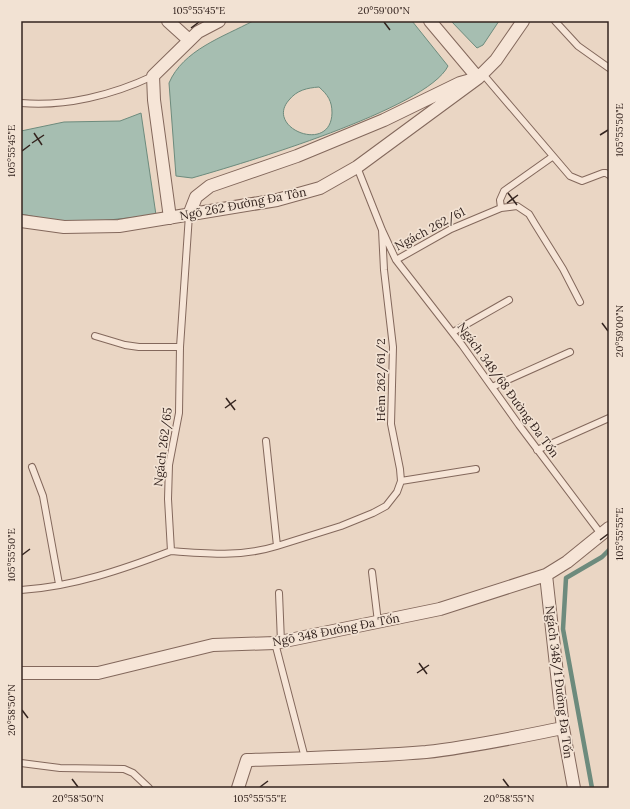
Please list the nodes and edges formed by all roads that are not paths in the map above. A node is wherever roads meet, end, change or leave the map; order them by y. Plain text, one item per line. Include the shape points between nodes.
1 (168, 21) edge
2 (219, 21) edge
3 (430, 21) edge
4 (522, 21) edge
5 (555, 21) edge
6 (189, 40) junction
7 (609, 68) edge
8 (480, 75) junction
9 (153, 76) junction
10 (21, 103) edge
11 (552, 157) junction
12 (357, 167) junction
13 (609, 175) edge
14 (501, 208) junction
15 (189, 214) junction
16 (170, 218) junction
17 (21, 221) edge
18 (382, 230) junction
19 (396, 260) junction
20 (509, 300) dead end
21 (580, 302) dead end
22 (453, 332) junction
23 (95, 336) dead end
24 (180, 347) junction
25 (570, 352) dead end
26 (492, 386) junction
27 (609, 418) edge
28 (266, 441) dead end
29 (537, 450) junction
30 (32, 467) dead end
31 (476, 469) dead end
32 (400, 482) junction
33 (605, 531) edge
34 (277, 546) junction
35 (171, 551) junction
36 (372, 572) dead end
37 (546, 575) junction
38 (59, 584) junction
39 (21, 590) edge
40 (279, 593) dead end
41 (378, 622) junction
42 (278, 643) junction
43 (21, 673) edge
44 (563, 728) junction
45 (305, 758) junction
46 (21, 763) edge
47 (149, 788) edge
48 (238, 788) edge
49 (574, 788) edge

1 - 6 street
2 - 6 street via 202,29
3 - 8 street
4 - 8 street, Ngõ 262 Đường Đa Tôn via 496,60
5 - 7 lane via 578,46
6 - 9 street
8 - 11 lane
8 - 12 street, Ngõ 262 Đường Đa Tôn
8 - 15 street via 384,120 297,156 210,186 196,197
9 - 10 lane via 117,92 41,105
9 - 16 street
11 - 13 lane via 575,180 588,180 606,173
11 - 14 lane via 504,191 500,200
12 - 15 street, Ngõ 262 Đường Đa Tôn via 332,182 299,195
12 - 18 lane, Ngách 262/61
14 - 19 lane, Ngách 262/61 via 451,229
14 - 21 lane, Ngách 262/61 via 516,206 529,214
15 - 16 street, Ngõ 262 Đường Đa Tôn
15 - 24 lane, Ngách 262/65
16 - 17 street, Ngõ 262 Đường Đa Tôn via 119,226 64,227
18 - 19 lane, Ngách 262/61
18 - 32 lane, Hẻm 262/61/2 via 393,347 391,424
19 - 22 lane, Ngách 348/68 Đường Đa Tốn
20 - 22 lane
22 - 26 lane, Ngách 348/68 Đường Đa Tốn
23 - 24 lane via 139,347
24 - 35 lane, Ngách 262/65 via 179,413 170,465 168,499
25 - 26 lane
26 - 29 lane, Ngách 348/68 Đường Đa Tốn
27 - 29 lane
28 - 34 lane
29 - 33 lane, Ngách 348/68 Đường Đa Tốn
30 - 38 lane via 43,496
31 - 32 lane
32 - 34 lane, Hẻm 262/61/2 via 397,492 386,506 373,513
33 - 37 street, Ngõ 348 Đường Đa Tốn via 567,562
34 - 35 lane, Hẻm 262/61/2 via 248,554
35 - 38 lane via 129,567
36 - 41 lane
37 - 41 street, Ngõ 348 Đường Đa Tốn via 440,609
37 - 44 street, Ngách 348/1 Đường Đa Tốn
38 - 39 lane
40 - 42 lane
41 - 42 street, Ngõ 348 Đường Đa Tốn
42 - 43 street, Ngõ 348 Đường Đa Tốn via 213,645 98,673
42 - 45 lane
44 - 45 street via 428,752
44 - 49 street, Ngách 348/1 Đường Đa Tốn
45 - 48 street via 247,760
46 - 47 lane via 60,768 124,769 133,773

